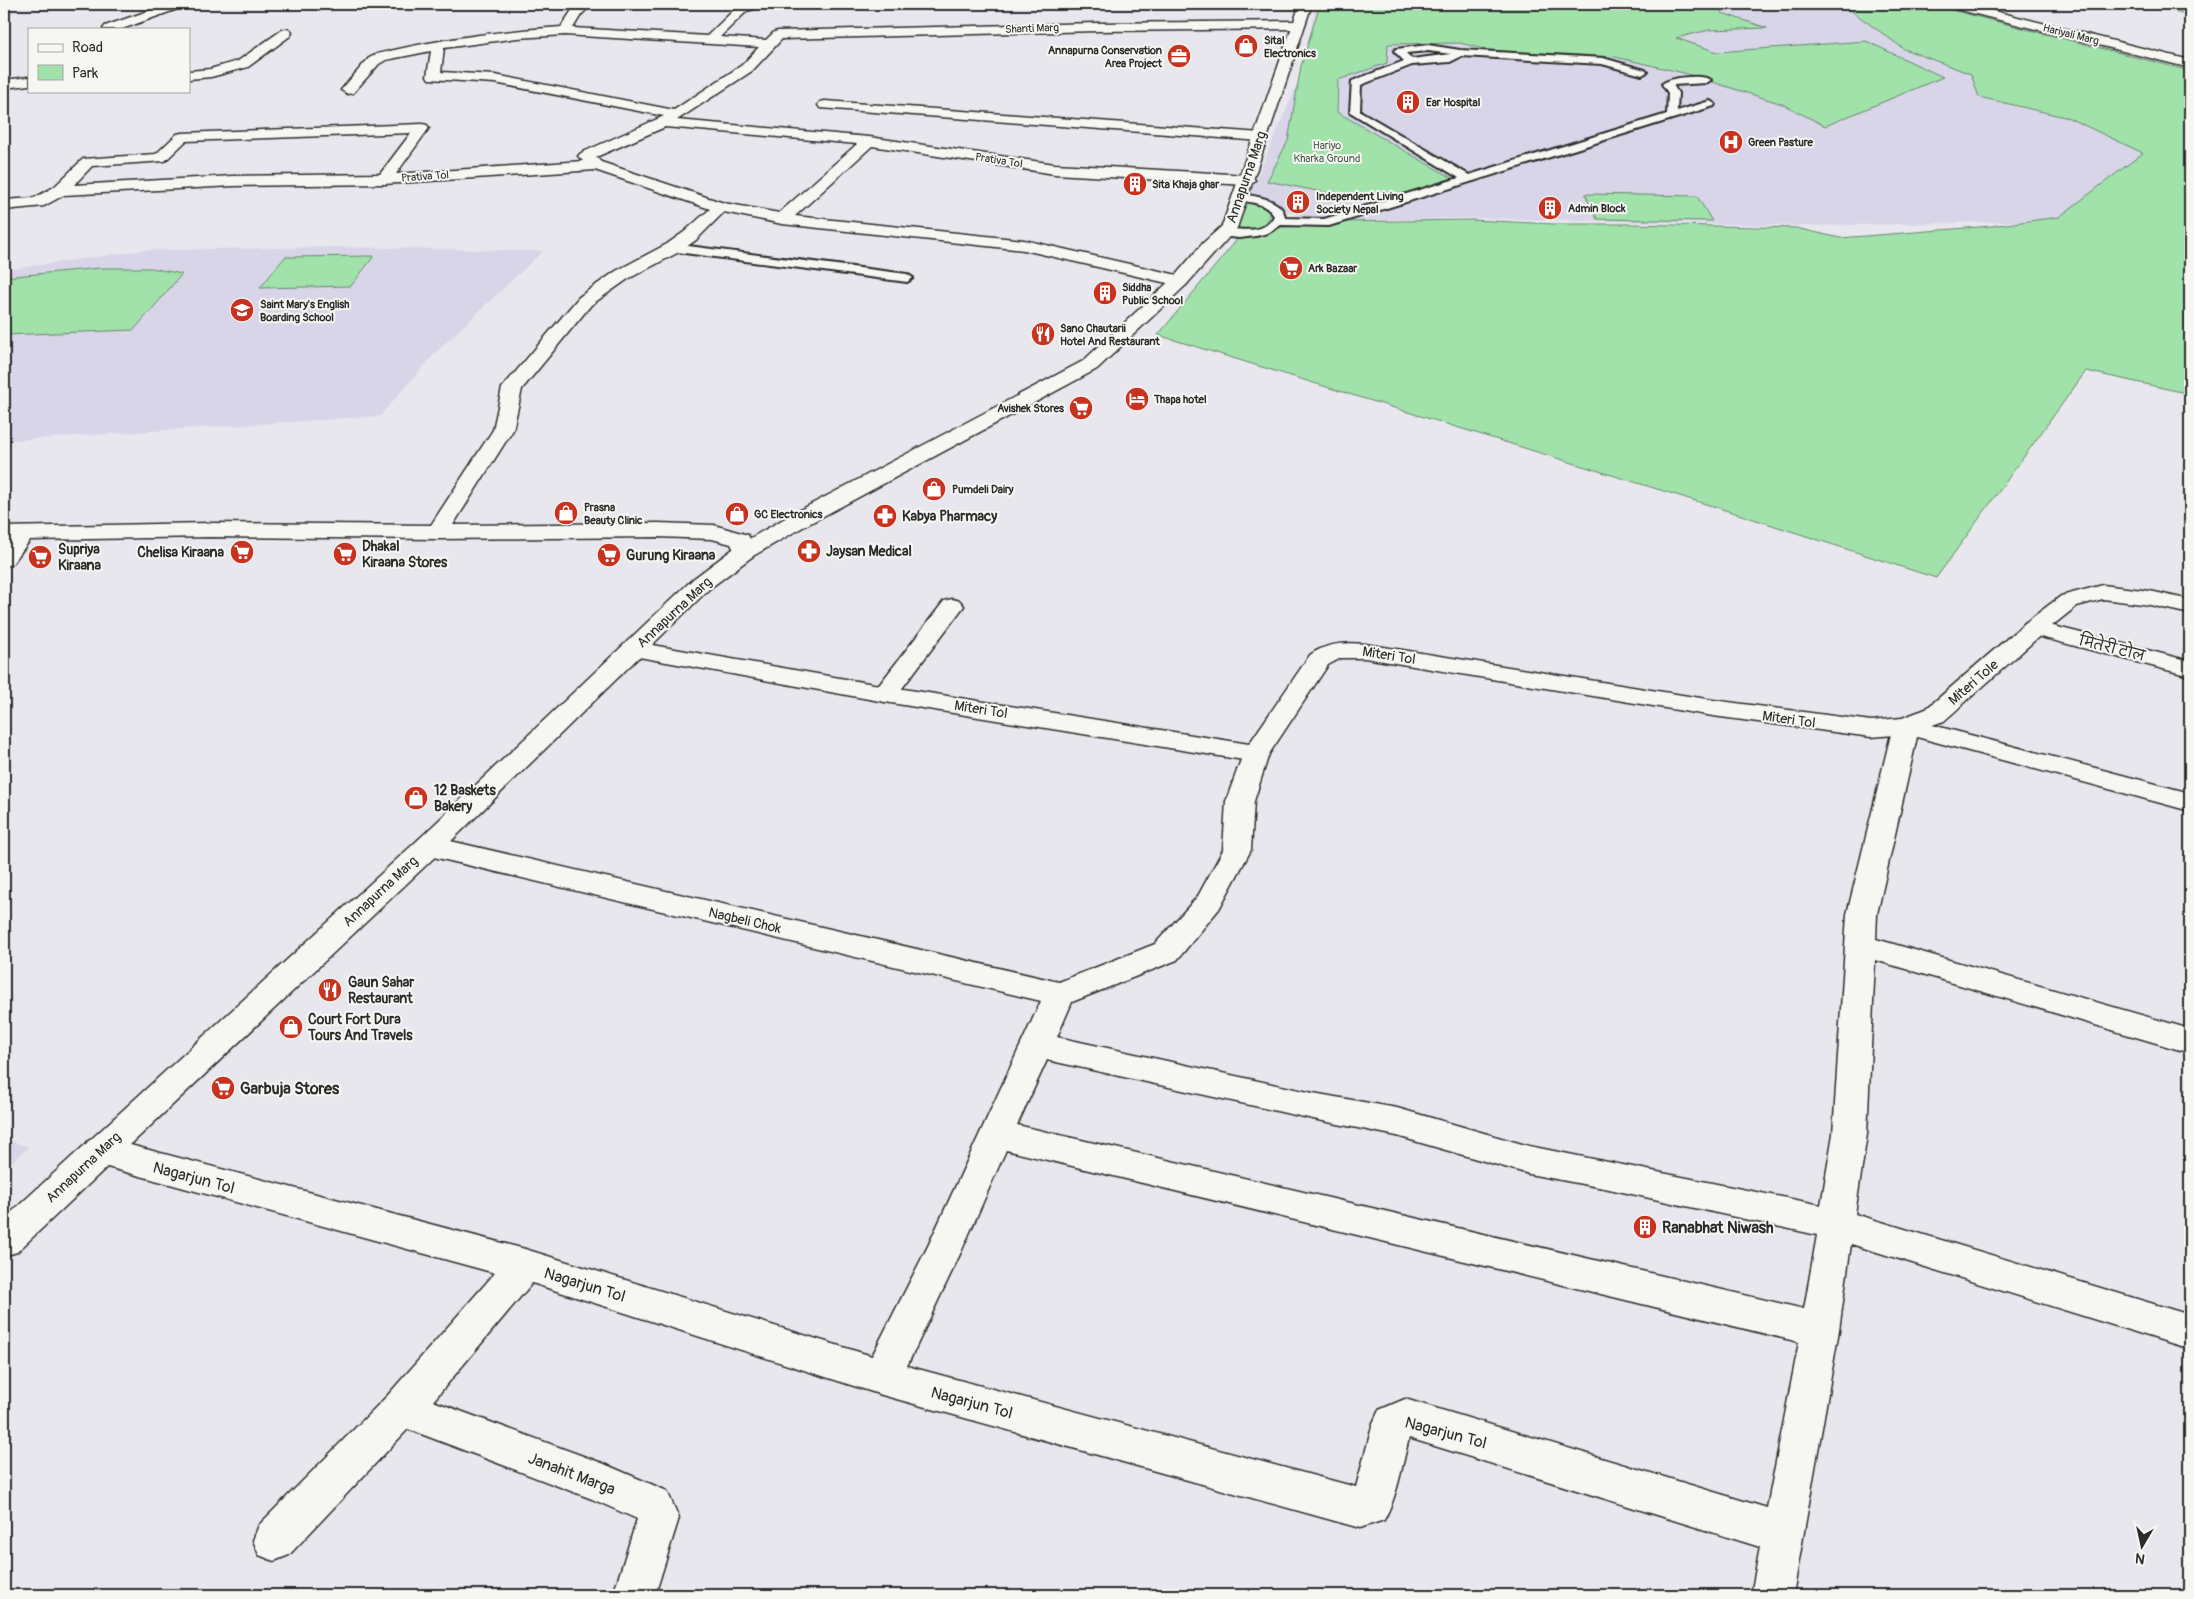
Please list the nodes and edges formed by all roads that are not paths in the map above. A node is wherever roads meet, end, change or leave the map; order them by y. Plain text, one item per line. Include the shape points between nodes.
1 (178, 4) edge
2 (586, 4) edge
3 (756, 4) edge
4 (1306, 4) edge
5 (1952, 4) edge
6 (1298, 25) junction
7 (112, 28) edge
8 (565, 31) junction
9 (286, 33) dead end
10 (710, 40) junction
11 (771, 44) junction
12 (438, 47) junction
13 (1460, 53) junction
14 (1410, 62) junction
15 (2190, 64) edge
16 (1642, 72) dead end
17 (190, 75) edge
18 (1706, 80) dead end
19 (28, 81) edge
20 (4, 84) edge
21 (348, 90) dead end
22 (1710, 104) dead end
23 (826, 105) dead end
24 (675, 114) junction
25 (1672, 116) junction
26 (663, 123) junction
27 (1261, 137) junction
28 (869, 141) junction
29 (596, 165) junction
30 (384, 179) junction
31 (1468, 179) junction
32 (1244, 189) junction
33 (60, 190) junction
34 (4, 205) edge
35 (721, 206) junction
36 (782, 219) junction
37 (1279, 221) junction
38 (1224, 234) junction
39 (673, 248) junction
40 (907, 278) dead end
41 (1180, 281) junction
42 (438, 532) junction
43 (14, 533) edge
44 (745, 551) junction
45 (4, 559) edge
46 (952, 606) dead end
47 (2190, 608) edge
48 (2034, 628) junction
49 (634, 649) junction
50 (2190, 669) edge
51 (884, 694) junction
52 (1906, 726) junction
53 (1256, 754) junction
54 (2190, 802) edge
55 (429, 846) junction
56 (1860, 945) junction
57 (1060, 994) junction
58 (2190, 1041) edge
59 (1037, 1045) junction
60 (996, 1134) junction
61 (100, 1151) junction
62 (1837, 1224) junction
63 (4, 1241) edge
64 (524, 1265) junction
65 (1820, 1330) junction
66 (2190, 1332) edge
67 (882, 1377) junction
68 (402, 1408) junction
69 (1783, 1534) junction
70 (274, 1540) dead end
71 (634, 1595) edge
72 (1772, 1595) edge

1 - 7 street
2 - 8 street
3 - 10 street via 742,8
4 - 6 street, Annapurna Marg
5 - 15 street, Hariyali Marg
6 - 11 street, Shanti Marg via 778,35
6 - 27 street, Annapurna Marg
8 - 10 street
8 - 12 street via 517,34
9 - 17 street via 243,64
10 - 11 street
11 - 24 street via 747,68
12 - 21 street via 382,57
12 - 24 street via 434,76 495,78
13 - 14 lane via 1450,59
13 - 14 lane via 1428,48 1399,51
13 - 16 lane via 1603,61
14 - 31 lane via 1356,83 1355,112
18 - 25 lane via 1667,84 1673,93
19 - 20 street
22 - 25 lane
23 - 27 street
24 - 26 street
25 - 31 lane
26 - 28 street, Prativa Tol
26 - 29 street via 586,156
27 - 32 street, Annapurna Marg
28 - 32 street, Prativa Tol via 1055,170
28 - 36 street
29 - 30 street, Prativa Tol
29 - 35 street, Prativa Tol
30 - 33 street, Prativa Tol via 233,181
30 - 33 street via 422,128 182,136 160,158 88,162
31 - 37 lane via 1325,224
32 - 37 lane via 1274,207 1280,216
32 - 38 street, Annapurna Marg
33 - 34 street via 38,203
35 - 36 street, Prativa Tol
35 - 39 street
36 - 41 street, Prativa Tol via 1024,245
37 - 38 lane via 1257,232
38 - 41 street, Annapurna Marg
39 - 40 lane
39 - 42 street via 622,275 585,301 512,388 503,430
41 - 44 street, Annapurna Marg via 1090,365
42 - 43 street via 209,530
42 - 44 street via 714,532 740,540
43 - 45 street
44 - 49 street, Annapurna Marg via 701,584
46 - 51 street
47 - 48 street, Miteri Tole via 2150,598 2103,592 2069,601
48 - 50 street, मितेरी टोल
48 - 52 street, Miteri Tole via 1935,715
49 - 51 street, Miteri Tol
49 - 55 street, Annapurna Marg
51 - 53 street, Miteri Tol
52 - 53 street, Miteri Tol via 1871,729 1832,725 1351,650 1326,654 1319,660
52 - 54 street, Miteri Tol
52 - 56 street via 1862,914
53 - 57 street via 1240,800 1237,850 1209,902 1166,952
55 - 57 street, Nagbeli Chok
55 - 61 street, Annapurna Marg
56 - 58 street
56 - 62 street via 1850,1134
57 - 59 street
59 - 60 street
59 - 62 street via 1397,1122 1529,1160
60 - 65 street
60 - 67 street
61 - 63 street, Annapurna Marg
61 - 64 street, Nagarjun Tol
62 - 65 street
62 - 66 street
64 - 67 street, Nagarjun Tol
64 - 68 street
65 - 69 street
67 - 69 street, Nagarjun Tol via 1360,1508 1369,1506 1373,1499 1393,1423 1405,1418
68 - 70 street
68 - 71 street, Janahit Marga via 652,1505 658,1518
69 - 72 street

